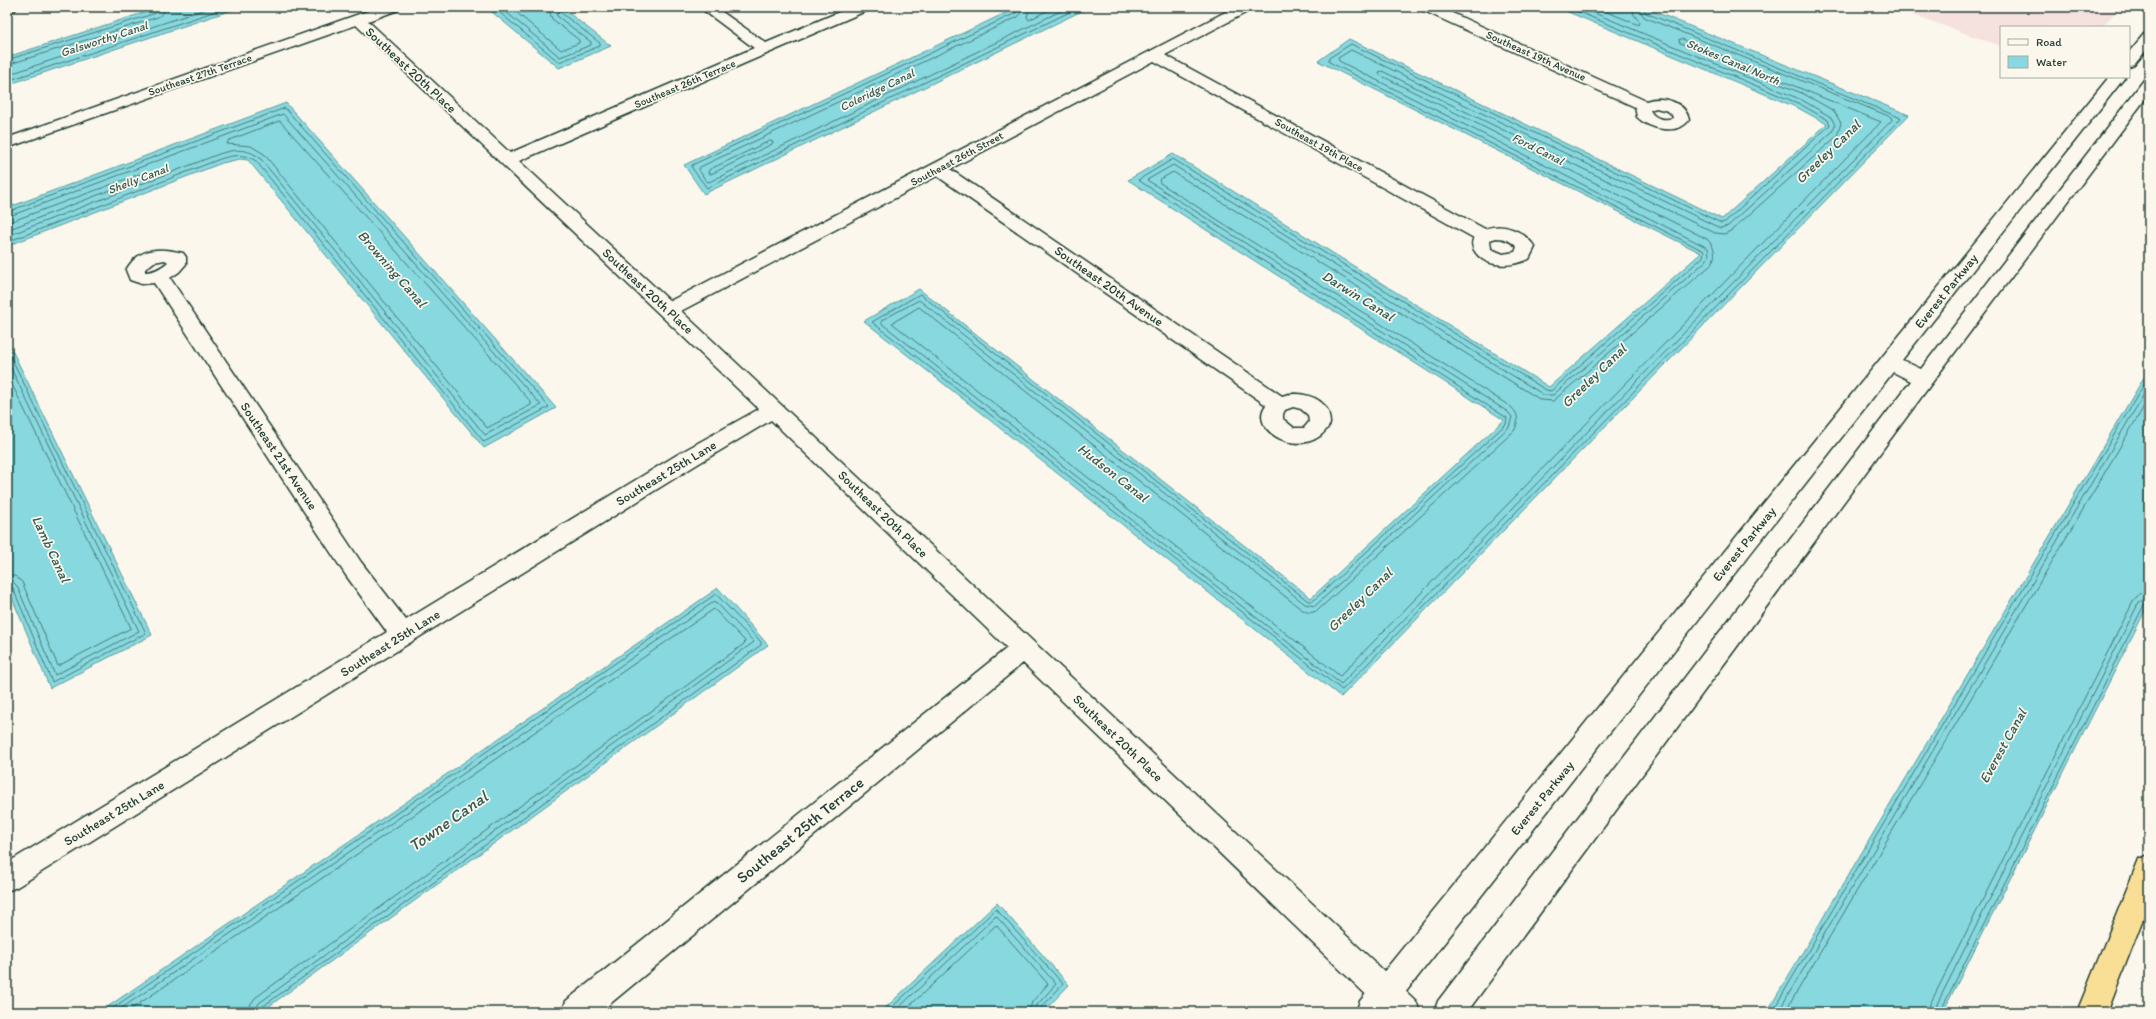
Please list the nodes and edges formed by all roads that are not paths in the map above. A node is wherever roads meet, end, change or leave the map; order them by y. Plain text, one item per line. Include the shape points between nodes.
1 (10, 7) edge
2 (393, 7) edge
3 (706, 7) edge
4 (863, 7) edge
5 (1246, 7) edge
6 (1426, 7) edge
7 (7, 8) edge
8 (358, 20) junction
9 (2149, 37) edge
10 (766, 49) junction
11 (1154, 56) junction
12 (2130, 61) edge
13 (2116, 78) edge
14 (2149, 83) edge
15 (2099, 99) junction
16 (1645, 106) dead end
17 (2130, 109) junction
18 (7, 143) edge
19 (508, 160) junction
20 (939, 169) junction
21 (1484, 236) dead end
22 (159, 276) dead end
23 (668, 310) junction
24 (1889, 362) junction
25 (1924, 379) junction
26 (1278, 404) dead end
27 (773, 410) junction
28 (402, 634) junction
29 (1024, 648) junction
30 (2149, 868) edge
31 (7, 878) edge
32 (1386, 994) junction
33 (577, 1012) edge
34 (1371, 1012) edge
35 (1406, 1012) edge
36 (1449, 1012) edge
37 (2092, 1012) edge

1 - 7 street
2 - 8 street, Southeast 27th Terrace
3 - 10 street
4 - 10 street, Southeast 26th Terrace
5 - 11 street, Southeast 26th Street
6 - 16 street, Southeast 19th Avenue
8 - 18 street, Southeast 27th Terrace
8 - 19 street, Southeast 20th Place
9 - 12 street
10 - 19 street, Southeast 26th Terrace
11 - 20 street, Southeast 26th Street
11 - 21 street, Southeast 19th Place
13 - 15 street, Everest Parkway
14 - 17 street
15 - 17 street
15 - 24 street, Everest Parkway
17 - 25 street
19 - 23 street, Southeast 20th Place
20 - 23 street, Southeast 26th Street
20 - 26 street, Southeast 20th Avenue
22 - 28 street, Southeast 21st Avenue via 353,568
23 - 27 street, Southeast 20th Place
24 - 25 street
24 - 32 street, Everest Parkway
25 - 36 street
27 - 28 street, Southeast 25th Lane
27 - 29 street, Southeast 20th Place
28 - 31 street, Southeast 25th Lane
29 - 32 street, Southeast 20th Place
29 - 33 street, Southeast 25th Terrace
30 - 37 highway
32 - 34 street, Everest Parkway
32 - 35 street, Southeast 20th Place

